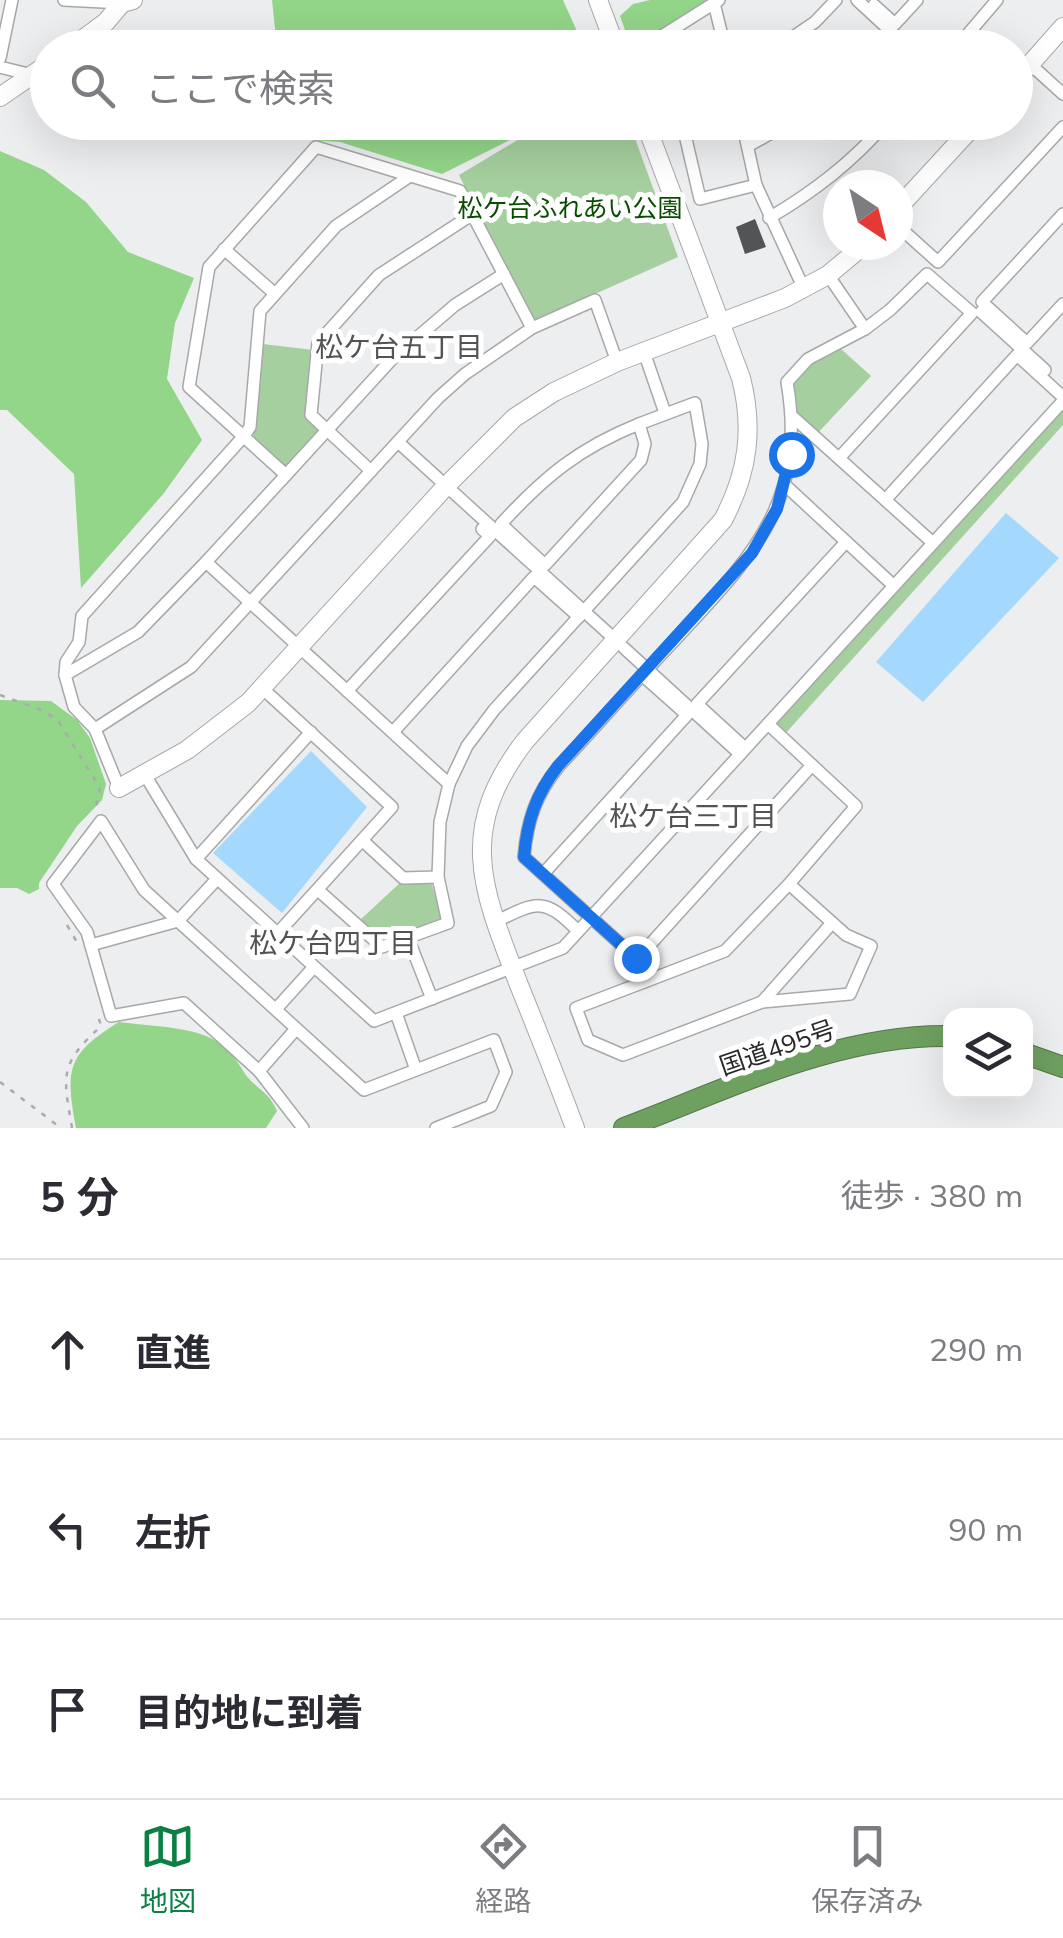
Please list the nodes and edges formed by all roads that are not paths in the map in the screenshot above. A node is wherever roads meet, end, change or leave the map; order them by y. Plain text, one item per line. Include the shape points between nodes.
1 (12, 0) edge
2 (64, 0) edge
3 (598, 0) edge
4 (836, 0) edge
5 (857, 0) edge
6 (868, 0) edge
7 (917, 0) edge
8 (998, 0) edge
9 (127, 1) edge
10 (716, 1) edge
11 (1063, 28) edge
12 (95, 30) edge
13 (609, 30) edge
14 (671, 30) edge
15 (722, 30) edge
16 (803, 30) edge
17 (890, 30) edge
18 (972, 30) edge
19 (0, 58) edge
20 (1033, 61) edge
21 (0, 67) edge
22 (1033, 67) edge
23 (30, 69) edge
24 (30, 77) edge
25 (1063, 94) edge
26 (0, 97) edge
27 (1063, 127) edge
28 (652, 140) edge
29 (686, 140) edge
30 (746, 140) edge
31 (759, 140) edge
32 (871, 140) edge
33 (960, 140) edge
34 (748, 146) junction
35 (410, 176) junction
36 (756, 185) junction
37 (913, 192) edge
38 (473, 214) junction
39 (1063, 214) edge
40 (769, 218) junction
41 (913, 240) edge
42 (224, 249) junction
43 (913, 250) edge
44 (846, 260) edge
45 (504, 274) junction
46 (828, 275) junction
47 (804, 289) junction
48 (274, 293) junction
49 (1063, 304) edge
50 (720, 324) junction
51 (532, 328) junction
52 (865, 329) junction
53 (644, 352) junction
54 (617, 362) junction
55 (1063, 386) edge
56 (1063, 399) edge
57 (665, 413) junction
58 (793, 417) junction
59 (639, 424) junction
60 (326, 431) junction
61 (244, 436) junction
62 (398, 442) junction
63 (840, 457) junction
64 (371, 471) junction
65 (286, 475) junction
66 (785, 486) junction
67 (444, 489) junction
68 (886, 499) junction
69 (846, 542) junction
70 (933, 543) junction
71 (206, 562) junction
72 (894, 586) junction
73 (251, 603) junction
74 (581, 614) junction
75 (608, 634) dead end
76 (299, 647) junction
77 (624, 648) dead end
78 (645, 672) junction
79 (65, 675) junction
80 (262, 688) junction
81 (348, 691) junction
82 (768, 724) junction
83 (96, 729) junction
84 (311, 732) junction
85 (393, 732) junction
86 (743, 751) junction
87 (812, 765) junction
88 (145, 775) junction
89 (449, 784) junction
90 (119, 788) joint
91 (363, 841) junction
92 (196, 859) junction
93 (543, 874) junction
94 (438, 876) junction
95 (217, 879) junction
96 (788, 884) junction
97 (318, 890) junction
98 (591, 917) junction
99 (178, 921) junction
100 (495, 922) junction
101 (832, 922) junction
102 (578, 931) junction
103 (277, 934) junction
104 (408, 938) junction
105 (85, 945) junction
106 (636, 958) junction
107 (313, 968) junction
108 (513, 968) junction
109 (644, 982) junction
110 (432, 999) junction
111 (762, 1002) junction
112 (276, 1009) junction
113 (396, 1013) junction
114 (296, 1028) junction
115 (943, 1036) edge
116 (1033, 1056) edge
117 (1063, 1067) edge
118 (416, 1070) junction
119 (259, 1071) junction
120 (302, 1128) edge
121 (436, 1128) edge
122 (575, 1128) edge
123 (624, 1128) edge

1 - 19 street
2 - 9 street
3 - 13 street
4 - 16 street
5 - 17 street
6 - 7 street via 895,24
8 - 18 street
9 - 12 street
10 - 14 street
10 - 15 street
11 - 20 street
21 - 23 street
22 - 25 street
24 - 26 street
27 - 41 street via 938,262
28 - 50 street
29 - 36 street via 700,199
30 - 34 street
31 - 34 street
32 - 40 street via 854,160
33 - 37 street
34 - 36 street
35 - 38 street via 460,191
35 - 42 street via 316,148
35 - 48 street via 336,226
36 - 40 street
38 - 45 street
38 - 60 street via 380,275 318,343 312,415
39 - 49 street via 982,302 1027,343
40 - 47 street
42 - 48 street
42 - 61 street via 208,266 189,388
43 - 55 street
44 - 46 street
45 - 51 street
45 - 60 street via 426,328
46 - 47 street
46 - 52 street
47 - 50 street
48 - 61 street via 260,311
50 - 53 street
50 - 100 street via 747,401 749,444 740,486 708,540 507,764 488,803 481,848
51 - 54 street via 595,300
51 - 62 street via 464,374
52 - 58 street via 808,359 787,382
52 - 63 street via 927,274 972,314
53 - 54 street
53 - 57 street
54 - 67 street via 534,404
56 - 68 street via 1016,355
56 - 70 street
57 - 59 street
57 - 74 street via 695,403 702,444 694,482
58 - 63 street
58 - 66 street
59 - 59 street via 641,460 545,565 500,524 557,468 596,441
60 - 64 street
60 - 65 street
61 - 65 street
61 - 79 street via 82,616 80,642
62 - 64 street
62 - 67 street
63 - 68 street
64 - 73 street
65 - 71 street
66 - 69 street
66 - 78 street via 752,553
67 - 74 street
67 - 76 street
67 - 81 street via 490,536
68 - 70 street
69 - 72 street
69 - 86 street via 697,704
70 - 72 street
71 - 73 street
71 - 79 street via 138,632
72 - 82 street
73 - 76 street
73 - 83 street via 191,667
74 - 75 street
74 - 85 street via 534,577
74 - 89 street via 477,730
76 - 80 street
76 - 81 street
77 - 78 street
78 - 86 street
78 - 93 street via 544,784 526,830 524,857
78 - 93 street via 687,715
79 - 83 street via 74,706
80 - 84 street
80 - 88 street via 219,728
81 - 85 street
82 - 86 street
82 - 87 street
83 - 90 street
84 - 91 street via 392,807
84 - 92 street
85 - 89 street
86 - 98 street
87 - 96 street via 856,806
87 - 106 street
88 - 90 street
88 - 92 street
89 - 94 street
91 - 94 street via 403,878
91 - 97 street
92 - 95 street
93 - 98 street
94 - 104 street via 448,923
95 - 99 street
95 - 103 street
96 - 101 street
96 - 109 street via 724,950
97 - 103 street
97 - 104 street via 382,947
98 - 102 street
98 - 106 street
99 - 105 street
99 - 105 street via 144,890 101,821 53,884 87,932
99 - 112 street
100 - 102 street via 546,905
100 - 108 street
101 - 111 street
101 - 111 street via 872,946 850,994
102 - 108 street via 562,948
103 - 107 street
104 - 110 street
105 - 119 street via 111,1016 184,1003
106 - 109 street
107 - 112 street
107 - 113 street via 374,1020
108 - 110 street
108 - 122 street
109 - 111 street via 576,1008 588,1040 623,1056
110 - 113 street
112 - 114 street
113 - 118 street
114 - 118 street via 364,1090
114 - 119 street
115 - 123 highway, 国道495号 via 880,1041 821,1056
116 - 117 highway
118 - 121 street via 494,1040 506,1072 491,1106
119 - 120 street

